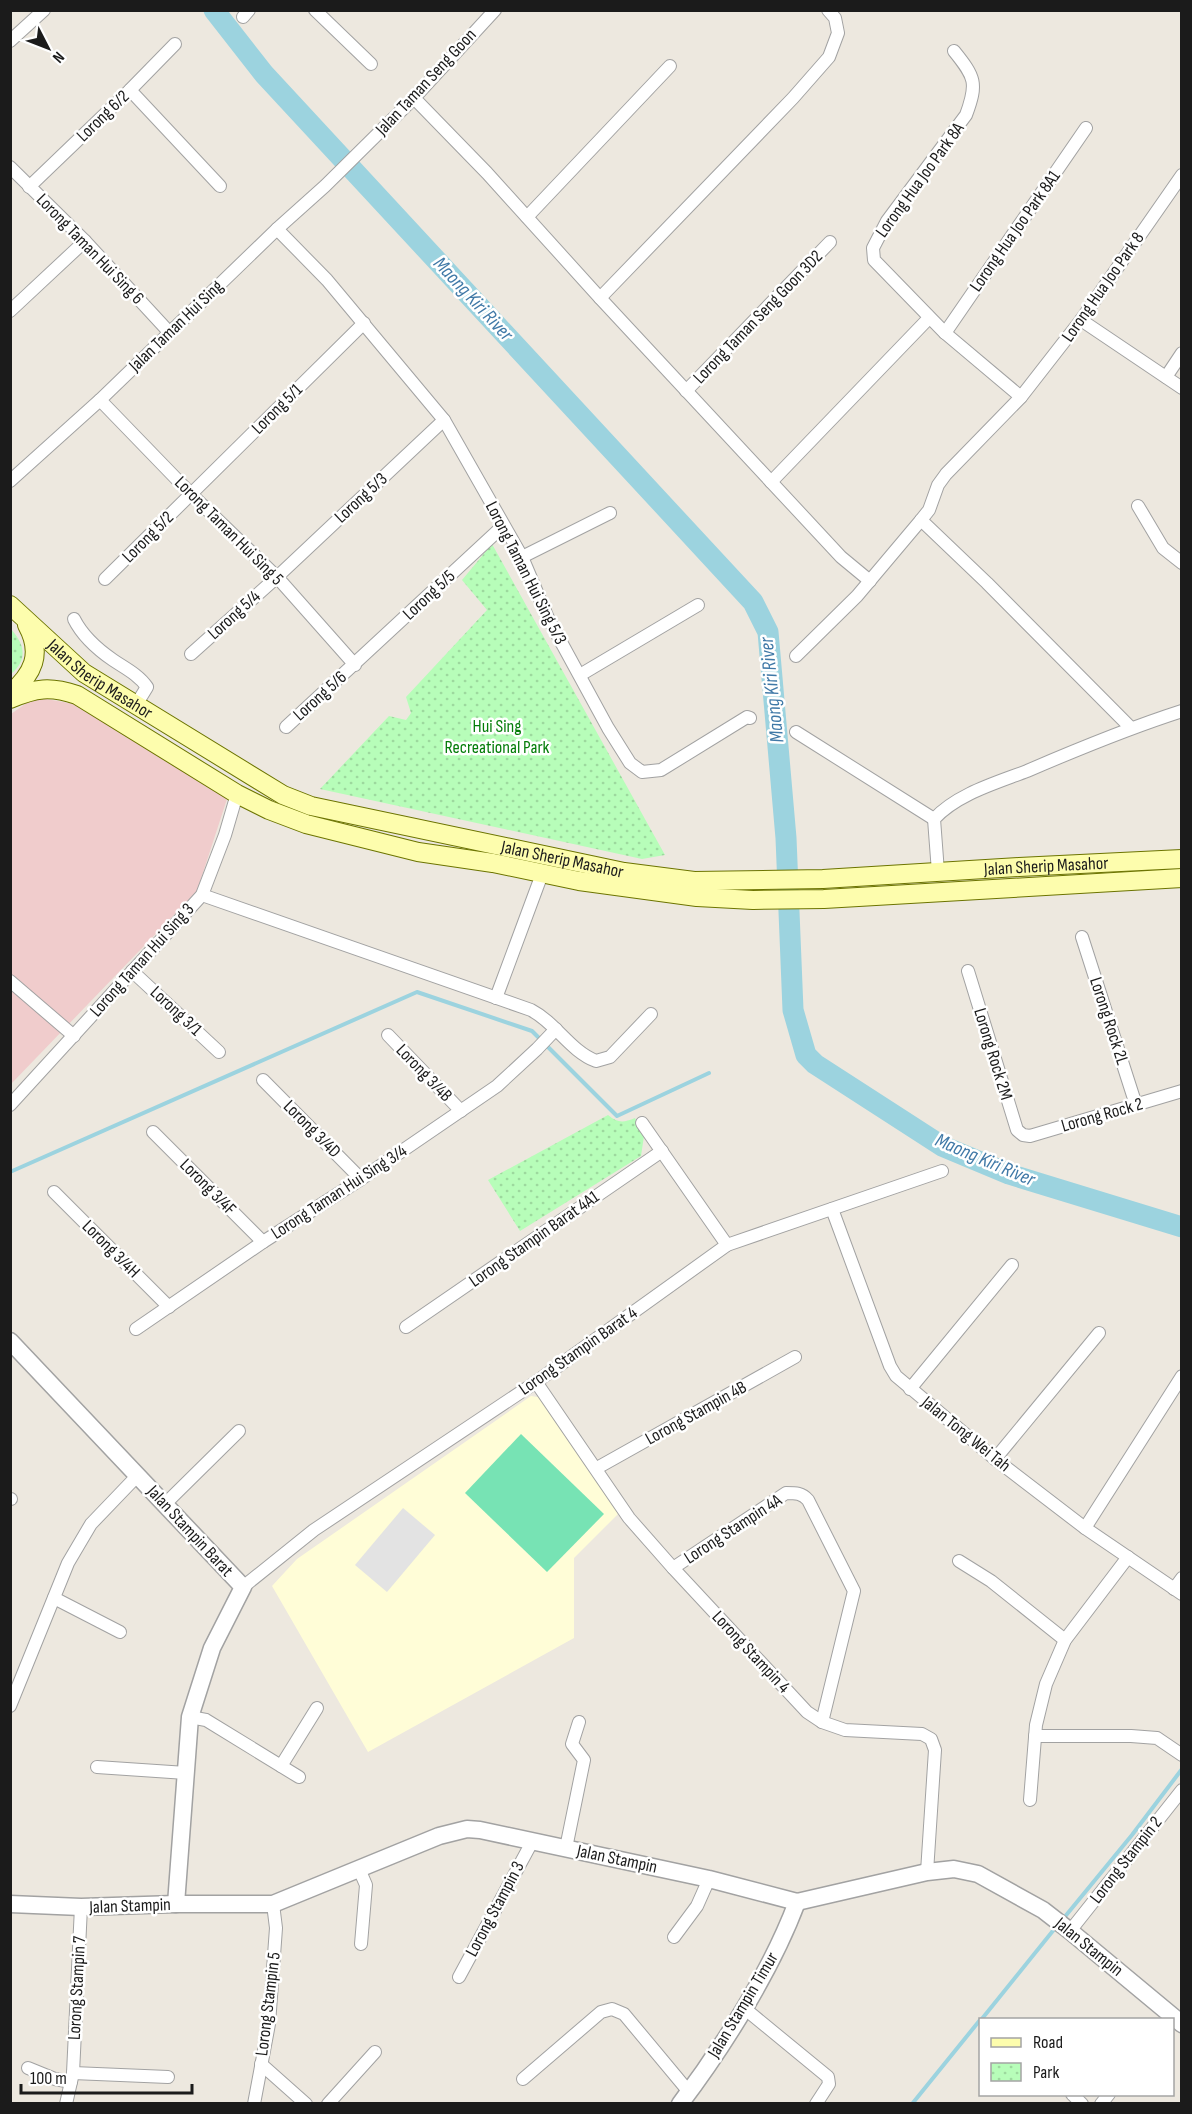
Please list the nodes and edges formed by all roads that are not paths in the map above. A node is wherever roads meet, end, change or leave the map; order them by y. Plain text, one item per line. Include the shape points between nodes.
1 (45, 10) edge
2 (315, 10) edge
3 (495, 10) edge
4 (828, 10) edge
5 (10, 41) edge
6 (175, 44) dead end
7 (954, 51) dead end
8 (370, 64) dead end
9 (669, 66) dead end
10 (130, 90) junction
11 (414, 98) junction
12 (1086, 128) dead end
13 (10, 167) edge
14 (341, 170) joint
15 (1182, 175) edge
16 (220, 186) dead end
17 (29, 187) junction
18 (527, 217) junction
19 (277, 229) junction
20 (85, 241) junction
21 (830, 242) dead end
22 (600, 298) junction
23 (10, 311) edge
24 (930, 318) junction
25 (1081, 320) junction
26 (364, 323) junction
27 (169, 332) junction
28 (945, 333) junction
29 (1182, 353) edge
30 (1166, 377) junction
31 (1182, 388) edge
32 (686, 391) junction
33 (1021, 397) junction
34 (100, 400) junction
35 (444, 420) junction
36 (10, 481) edge
37 (771, 483) junction
38 (191, 494) junction
39 (1138, 506) dead end
40 (610, 513) dead end
41 (921, 520) junction
42 (503, 526) junction
43 (522, 557) junction
44 (1182, 563) edge
45 (277, 577) junction
46 (105, 579) dead end
47 (870, 581) junction
48 (10, 605) edge
49 (698, 605) dead end
50 (74, 619) dead end
51 (191, 654) dead end
52 (796, 656) dead end
53 (355, 665) junction
54 (580, 675) junction
55 (10, 694) edge
56 (10, 699) edge
57 (136, 705) junction
58 (1182, 711) edge
59 (750, 718) dead end
60 (286, 727) dead end
61 (1130, 728) junction
62 (795, 732) dead end
63 (237, 794) junction
64 (934, 819) junction
65 (1182, 859) edge
66 (938, 872) junction
67 (542, 874) junction
68 (1182, 878) edge
69 (202, 895) junction
70 (1082, 938) dead end
71 (132, 971) junction
72 (968, 971) dead end
73 (10, 981) edge
74 (496, 998) junction
75 (651, 1014) dead end
76 (554, 1031) junction
77 (388, 1035) dead end
78 (74, 1036) junction
79 (219, 1052) dead end
80 (263, 1080) dead end
81 (1182, 1091) edge
82 (1136, 1105) junction
83 (10, 1106) edge
84 (461, 1111) junction
85 (642, 1123) dead end
86 (153, 1132) dead end
87 (1023, 1135) joint
88 (662, 1151) junction
89 (942, 1171) dead end
90 (361, 1179) junction
91 (54, 1192) dead end
92 (832, 1209) junction
93 (263, 1242) junction
94 (728, 1245) junction
95 (1012, 1264) dead end
96 (169, 1306) junction
97 (406, 1327) dead end
98 (136, 1329) dead end
99 (1099, 1333) dead end
100 (10, 1341) edge
101 (795, 1357) dead end
102 (1182, 1376) edge
103 (536, 1382) junction
104 (910, 1389) junction
105 (239, 1431) dead end
106 (995, 1459) junction
107 (597, 1468) junction
108 (138, 1475) junction
109 (165, 1504) junction
110 (1085, 1528) junction
111 (1128, 1557) junction
112 (959, 1562) dead end
113 (673, 1568) junction
114 (1182, 1578) edge
115 (243, 1587) junction
116 (1178, 1592) edge
117 (54, 1598) junction
118 (120, 1632) dead end
119 (1065, 1640) junction
120 (10, 1706) edge
121 (317, 1708) dead end
122 (190, 1717) junction
123 (579, 1722) dead end
124 (822, 1722) junction
125 (1035, 1736) junction
126 (1177, 1752) edge
127 (281, 1766) junction
128 (97, 1767) dead end
129 (186, 1773) junction
130 (299, 1777) dead end
131 (1182, 1790) edge
132 (1030, 1800) dead end
133 (532, 1842) junction
134 (566, 1848) junction
135 (359, 1869) junction
136 (927, 1872) junction
137 (709, 1879) junction
138 (797, 1902) junction
139 (10, 1904) edge
140 (176, 1904) junction
141 (273, 1904) junction
142 (81, 1907) junction
143 (1068, 1928) junction
144 (674, 1937) dead end
145 (361, 1944) dead end
146 (459, 1977) dead end
147 (744, 2007) junction
148 (1173, 2018) edge
149 (375, 2052) dead end
150 (261, 2064) junction
151 (28, 2068) dead end
152 (168, 2076) dead end
153 (72, 2077) junction
154 (523, 2079) dead end
155 (685, 2098) edge
156 (66, 2103) edge
157 (254, 2103) edge
158 (306, 2103) edge
159 (328, 2103) edge
160 (816, 2103) edge

1 - 5 street
2 - 8 street
3 - 11 street, Jalan Taman Seng Goon
4 - 22 street via 836,18 838,33 829,57
6 - 10 street, Lorong 6/2
7 - 24 street, Lorong Hua Joo Park 8A via 971,73 974,87 966,115 886,221 873,248 874,260
9 - 18 street
10 - 16 street
10 - 17 street, Lorong 6/2
11 - 14 street, Jalan Taman Seng Goon
11 - 18 street
12 - 28 street, Lorong Hua Joo Park 8A1
13 - 17 street, Lorong Taman Hui Sing 6
14 - 19 street, Jalan Taman Hui Sing
15 - 25 street, Lorong Hua Joo Park 8
17 - 20 street, Lorong Taman Hui Sing 6
18 - 22 street
19 - 26 street, Lorong Taman Hui Sing 5/3
19 - 27 street, Jalan Taman Hui Sing
20 - 23 street
20 - 27 street, Lorong Taman Hui Sing 6
21 - 32 street, Lorong Taman Seng Goon 3D2
22 - 32 street
24 - 28 street, Lorong Hua Joo Park 8A
24 - 37 street
25 - 30 street
25 - 33 street, Lorong Hua Joo Park 8
26 - 35 street, Lorong Taman Hui Sing 5/3
26 - 38 street, Lorong 5/1
27 - 34 street, Jalan Taman Hui Sing
28 - 33 street, Lorong Hua Joo Park 8A
29 - 30 street
30 - 31 street
32 - 37 street
33 - 41 street, Lorong Hua Joo Park 8 via 946,474
34 - 36 street, Jalan Taman Hui Sing
34 - 38 street, Lorong Taman Hui Sing 5
35 - 42 street, Lorong Taman Hui Sing 5/3
35 - 45 street, Lorong 5/3
37 - 47 street via 841,557
38 - 45 street, Lorong Taman Hui Sing 5
38 - 46 street, Lorong 5/2
39 - 44 street via 1163,548
40 - 43 street
41 - 47 street, Lorong Hua Joo Park 8
41 - 61 street
42 - 43 street, Lorong Taman Hui Sing 5/3
42 - 53 street, Lorong 5/5
43 - 54 street, Lorong Taman Hui Sing 5/3 via 548,618
45 - 51 street, Lorong 5/4
45 - 53 street, Lorong Taman Hui Sing 5
47 - 52 street, Lorong Hua Joo Park 8
48 - 55 main road via 32,635 35,656 29,675
48 - 57 main road, Jalan Sherip Masahor via 84,673
49 - 54 street
50 - 57 street via 81,633 143,681 147,687
53 - 60 street, Lorong 5/6
54 - 59 street, Lorong Taman Hui Sing 5/3 via 630,763 642,772 661,771
56 - 63 main road, Jalan Sherip Masahor via 43,689 77,695
57 - 66 main road, Jalan Sherip Masahor via 283,795 311,806 624,873 694,881
58 - 61 street
61 - 64 street via 973,793
62 - 64 street
63 - 67 main road, Jalan Sherip Masahor via 306,825 418,852
63 - 69 street, Lorong Taman Hui Sing 3
64 - 66 street
65 - 66 main road, Jalan Sherip Masahor
67 - 68 main road, Jalan Sherip Masahor via 697,897 753,900
67 - 74 street
69 - 71 street, Lorong Taman Hui Sing 3
69 - 74 street
70 - 82 street, Lorong Rock 2L
71 - 78 street, Lorong Taman Hui Sing 3
71 - 79 street, Lorong 3/1
72 - 87 street, Lorong Rock 2M via 1017,1130
73 - 78 street
74 - 76 street via 543,1016
75 - 76 street via 603,1060 585,1056
76 - 84 street, Lorong Taman Hui Sing 3/4 via 496,1086
77 - 84 street, Lorong 3/4B
78 - 83 street, Lorong Taman Hui Sing 3
80 - 90 street, Lorong 3/4D
81 - 82 street, Lorong Rock 2
82 - 87 street, Lorong Rock 2
84 - 90 street, Lorong Taman Hui Sing 3/4
85 - 88 street
86 - 93 street, Lorong 3/4F
88 - 94 street
88 - 97 street, Lorong Stampin Barat 4A1
89 - 92 street, Lorong Stampin Barat 4
90 - 93 street, Lorong Taman Hui Sing 3/4
91 - 96 street, Lorong 3/4H
92 - 94 street, Lorong Stampin Barat 4
92 - 104 street, Jalan Tong Wei Tah via 890,1366
93 - 96 street, Lorong Taman Hui Sing 3/4
94 - 103 street, Lorong Stampin Barat 4
95 - 104 street
96 - 98 street, Lorong Taman Hui Sing 3/4
99 - 106 street
100 - 108 street, Jalan Stampin Barat
101 - 107 street, Lorong Stampin 4B
102 - 110 street
103 - 107 street, Lorong Stampin 4
103 - 115 street, Lorong Stampin Barat 4 via 314,1530
104 - 106 street, Jalan Tong Wei Tah
105 - 109 street
106 - 110 street, Jalan Tong Wei Tah
107 - 113 street, Lorong Stampin 4 via 629,1518
108 - 109 street, Jalan Stampin Barat
108 - 117 street via 91,1524 68,1563
109 - 115 street, Jalan Stampin Barat
110 - 111 street, Jalan Tong Wei Tah
111 - 116 street, Jalan Tong Wei Tah
111 - 119 street
112 - 119 street via 991,1581
113 - 124 street, Lorong Stampin 4 via 807,1712
113 - 124 street, Lorong Stampin 4A via 786,1493 808,1500 854,1591
114 - 116 street
115 - 122 street, Jalan Stampin Barat via 212,1648
117 - 118 street
117 - 120 street
119 - 125 street via 1046,1684
121 - 127 street
122 - 127 street via 206,1720
122 - 129 street, Jalan Stampin Barat
123 - 134 street via 572,1744 584,1760
124 - 136 street, Lorong Stampin 4 via 845,1730 921,1734 931,1739 935,1750
125 - 126 street via 1157,1738
125 - 132 street
127 - 130 street
128 - 129 street
129 - 140 street, Jalan Stampin Barat
131 - 143 street, Lorong Stampin 2
133 - 134 street, Jalan Stampin
133 - 135 street, Jalan Stampin via 480,1830 453,1831
133 - 146 street, Lorong Stampin 3
134 - 137 street, Jalan Stampin
135 - 141 street, Jalan Stampin
135 - 145 street via 366,1886
136 - 138 street, Jalan Stampin
136 - 143 street, Jalan Stampin via 954,1869 978,1874
137 - 138 street, Jalan Stampin
137 - 144 street via 697,1906
138 - 147 street, Jalan Stampin Timur via 786,1932
139 - 142 street, Jalan Stampin
140 - 141 street, Jalan Stampin
140 - 142 street, Jalan Stampin
141 - 150 street, Lorong Stampin 5 via 276,1928 269,2024
142 - 153 street, Lorong Stampin 7
143 - 148 street, Jalan Stampin
147 - 155 street, Jalan Stampin Timur
147 - 160 street via 828,2077 829,2084
149 - 159 street
150 - 157 street, Lorong Stampin 5
150 - 158 street
151 - 153 street via 50,2077
152 - 153 street
153 - 156 street, Lorong Stampin 7
154 - 155 street via 601,2012 612,2010 624,2014

